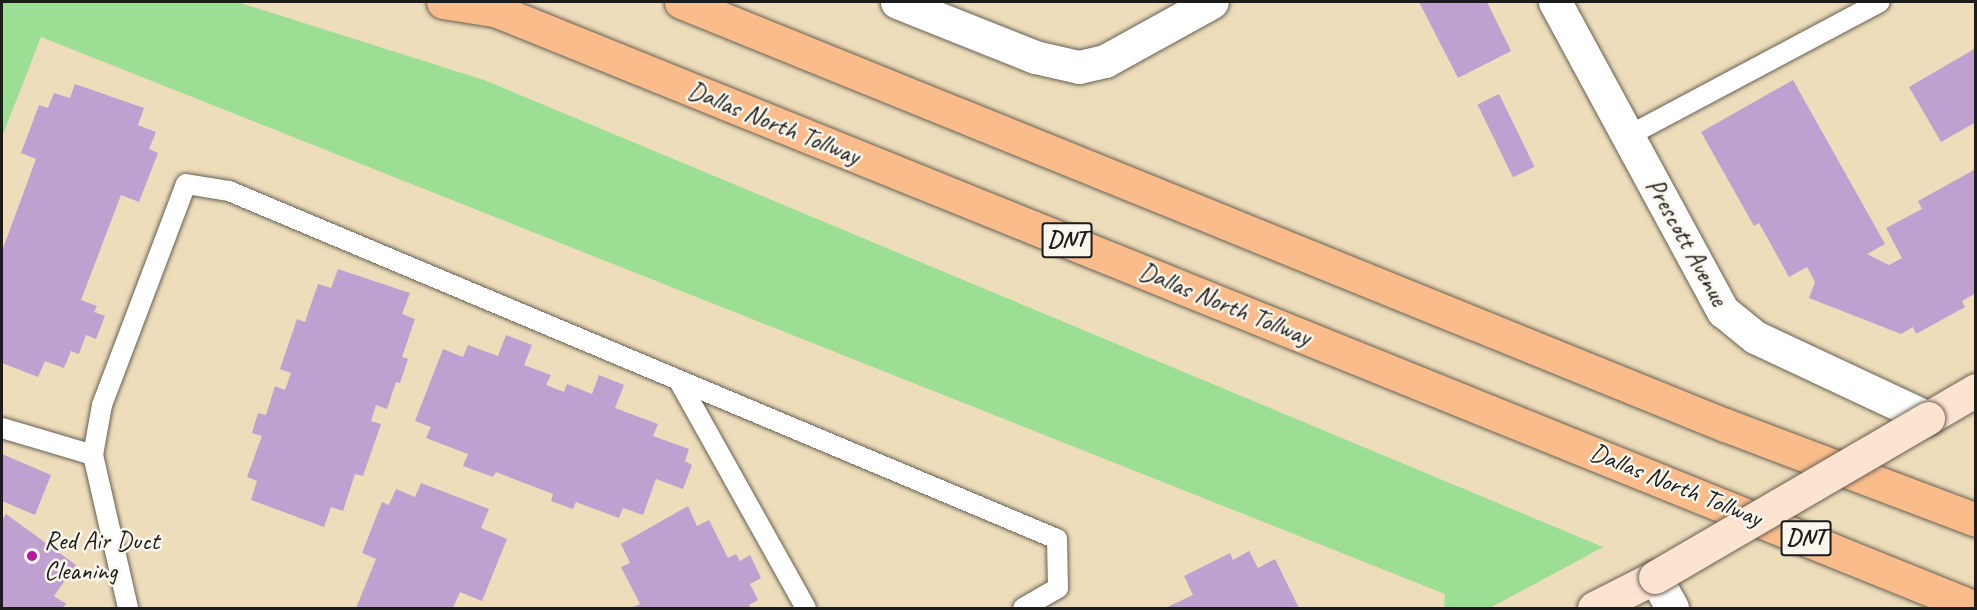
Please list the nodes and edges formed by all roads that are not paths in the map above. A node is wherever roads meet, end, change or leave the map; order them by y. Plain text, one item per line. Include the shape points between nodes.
1 (443, 2) edge
2 (681, 2) edge
3 (897, 2) edge
4 (1212, 2) edge
5 (1555, 2) edge
6 (1880, 2) edge
7 (485, 6) edge
8 (1628, 135) junction
9 (679, 381) junction
10 (1976, 390) edge
11 (1928, 418) junction
12 (2, 428) edge
13 (93, 455) junction
14 (1976, 520) edge
15 (1655, 577) junction
16 (1976, 608) edge
17 (128, 609) edge
18 (806, 609) edge
19 (1023, 609) edge
20 (1594, 609) edge
21 (1672, 609) edge

1 - 7 highway, Dallas North Tollway
2 - 14 highway via 1725,425
3 - 4 street via 1035,57 1079,67 1105,61
5 - 8 street, Prescott Avenue
6 - 8 lane
7 - 16 highway, Dallas North Tollway / DNT
8 - 11 street, Prescott Avenue via 1723,311 1755,337
9 - 13 lane via 229,191 186,184 102,405
9 - 18 lane
9 - 19 lane via 1057,539 1058,588
10 - 11 main road
11 - 15 main road, bridge
12 - 13 lane
13 - 17 lane
15 - 20 main road
15 - 21 street

